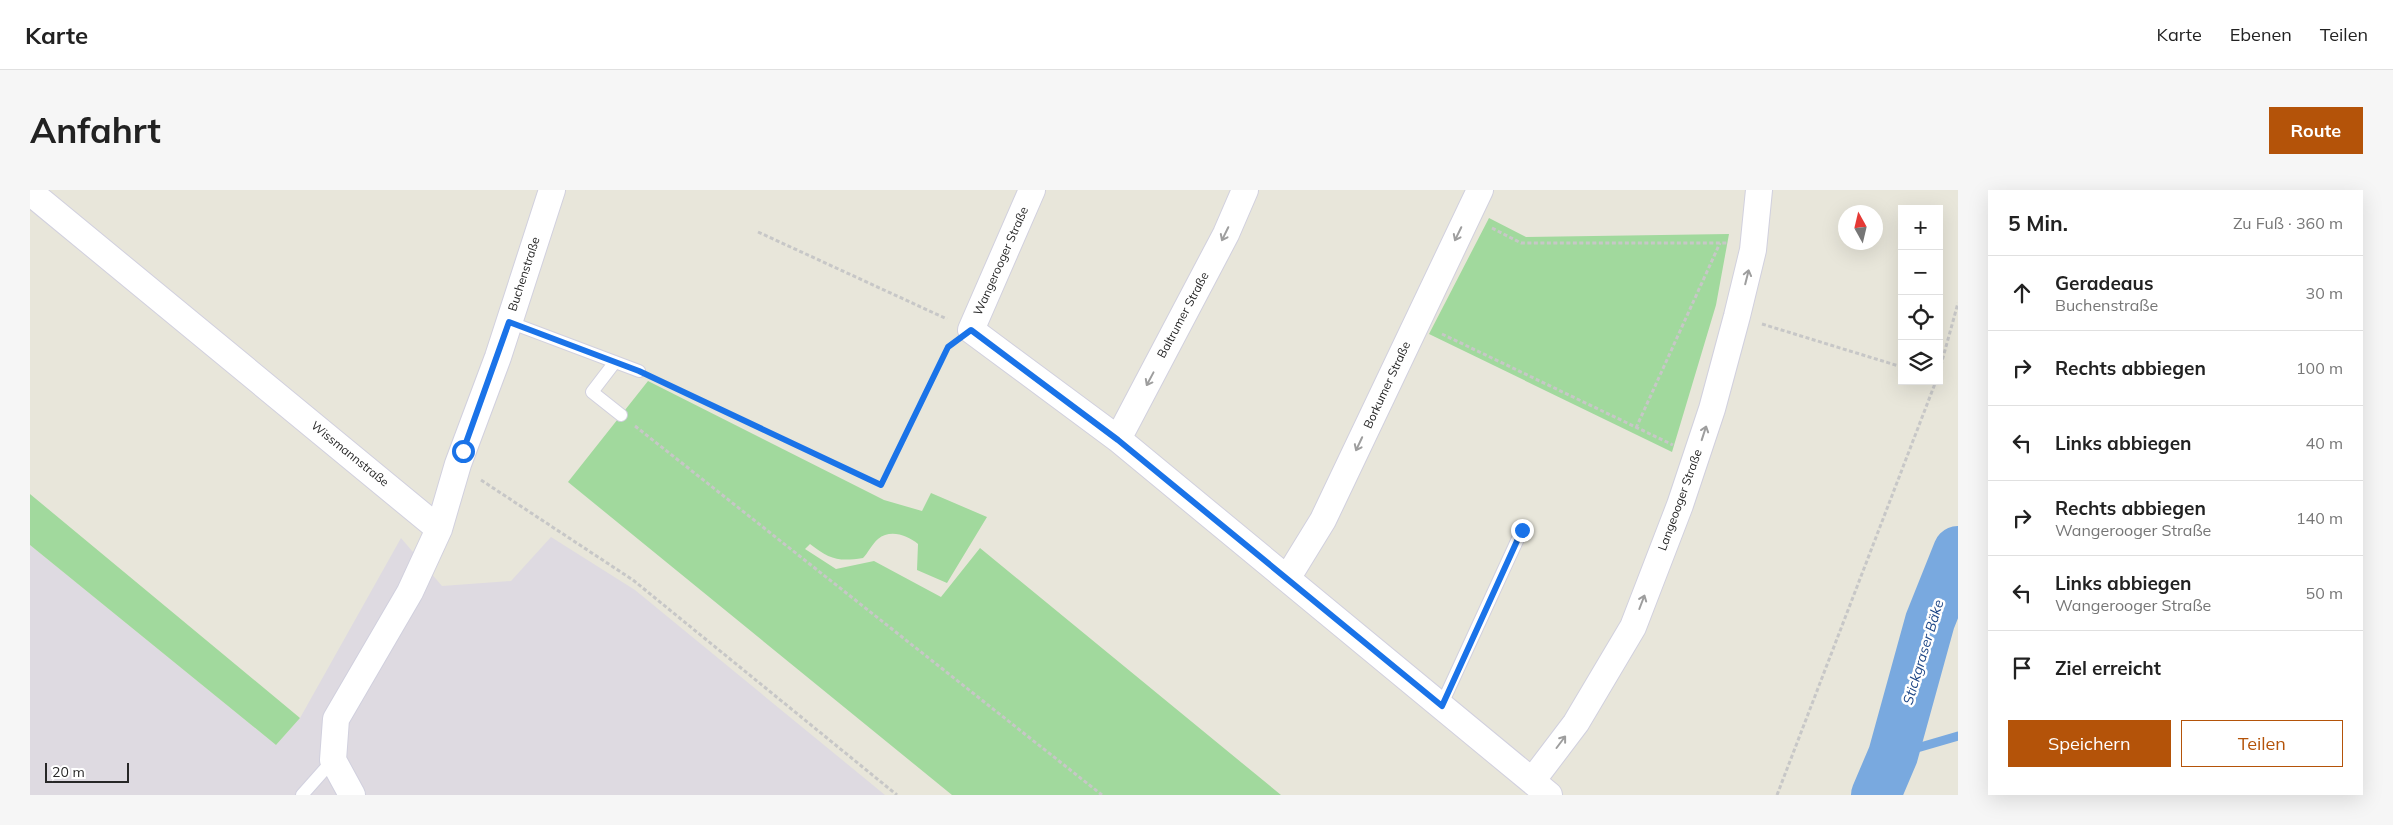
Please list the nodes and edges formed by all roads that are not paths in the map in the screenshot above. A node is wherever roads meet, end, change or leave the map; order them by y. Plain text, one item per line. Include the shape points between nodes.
1 (552, 190) edge
2 (1032, 190) edge
3 (1245, 190) edge
4 (1480, 190) edge
5 (1759, 190) edge
6 (30, 192) edge
7 (509, 322) junction
8 (615, 362) junction
9 (639, 371) road end
10 (621, 415) road end
11 (1118, 440) junction
12 (439, 529) junction
13 (1522, 530) dead end
14 (1288, 577) junction
15 (1442, 706) junction
16 (333, 760) junction
17 (1540, 788) edge
18 (302, 795) edge
19 (352, 795) edge

1 - 7 street, Buchenstraße
2 - 11 street, Wangerooger Straße via 971,330
3 -> 11 street, Baltrumer Straße via 1226,234
4 -> 14 street, Borkumer Straße via 1323,520
17 -> 5 street, Langeooger Straße via 1632,627 1696,456 1737,316 1754,243
6 - 12 street, Wissmannstraße
7 - 8 lane
7 - 12 street, Buchenstraße via 458,464
8 - 9 lane
8 - 10 lane via 592,392
11 - 14 street, Wangerooger Straße
12 - 16 street via 410,592 336,719
13 - 15 lane
14 - 15 street, Wangerooger Straße
15 - 17 street, Wangerooger Straße
16 - 18 lane
16 - 19 street

